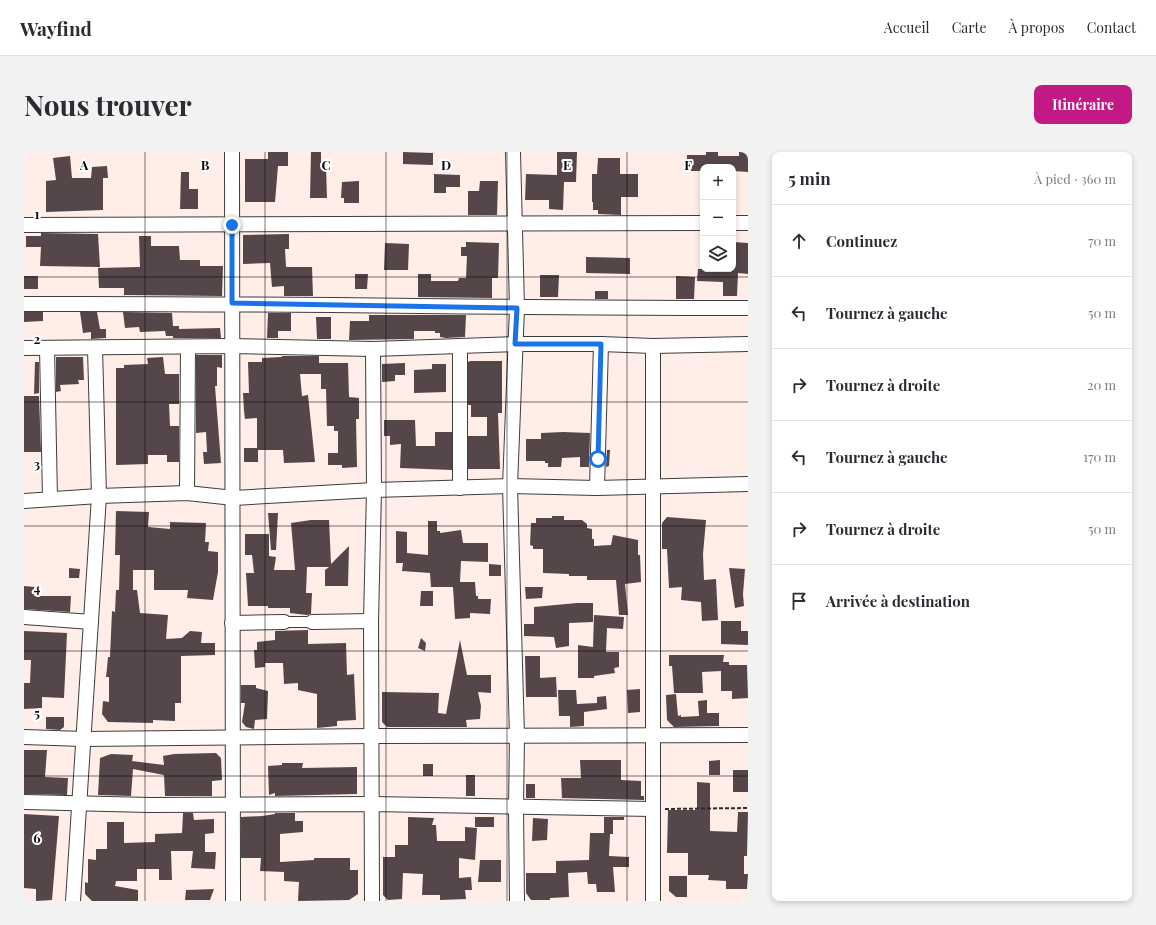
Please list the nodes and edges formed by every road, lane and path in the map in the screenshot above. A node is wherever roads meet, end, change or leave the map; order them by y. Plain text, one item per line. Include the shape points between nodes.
1 (232, 152) edge
2 (513, 152) edge
3 (514, 223) junction
4 (700, 223) edge
5 (736, 223) edge
6 (24, 224) edge
7 (748, 224) edge
8 (232, 225) junction
9 (232, 303) junction
10 (24, 304) edge
11 (517, 308) junction
12 (748, 308) edge
13 (515, 344) junction
14 (601, 344) junction
15 (748, 344) edge
16 (188, 346) junction
17 (232, 346) junction
18 (460, 346) junction
19 (653, 346) junction
20 (24, 348) edge
21 (47, 348) junction
22 (95, 348) junction
23 (373, 349) junction
24 (748, 355) edge
25 (748, 484) edge
26 (510, 486) junction
27 (654, 487) junction
28 (460, 488) junction
29 (597, 488) junction
30 (374, 490) junction
31 (187, 494) junction
32 (99, 496) junction
33 (234, 498) junction
34 (50, 499) junction
35 (24, 501) edge
36 (24, 618) edge
37 (370, 621) junction
38 (91, 622) junction
39 (284, 622) joint
40 (312, 622) joint
41 (232, 623) junction
42 (653, 734) junction
43 (748, 735) edge
44 (371, 736) junction
45 (517, 736) junction
46 (24, 737) edge
47 (232, 738) junction
48 (83, 739) junction
49 (24, 802) edge
50 (79, 803) junction
51 (233, 804) junction
52 (372, 804) junction
53 (516, 807) junction
54 (748, 808) edge
55 (652, 809) junction
56 (73, 901) edge
57 (233, 901) edge
58 (372, 901) edge
59 (517, 901) edge
60 (653, 901) edge

1 - 8 street
2 - 3 street
3 - 4 street
3 - 8 street
3 - 11 street
5 - 7 street
6 - 8 street
8 - 9 street
9 - 10 street
9 - 11 street
9 - 17 street
11 - 12 street
11 - 13 street
13 - 14 street
13 - 18 street
13 - 26 street
14 - 19 street
14 - 29 street
15 - 19 street
15 - 24 street
16 - 17 street
16 - 22 street
16 - 31 street
17 - 23 street
17 - 33 street
18 - 23 street
18 - 28 street
19 - 27 street
20 - 21 street
21 - 22 street
21 - 34 street
22 - 32 street
23 - 30 street
25 - 27 street
26 - 28 street
26 - 29 street
26 - 45 street
27 - 29 street
27 - 42 street
28 - 30 street
30 - 33 street
30 - 37 street
31 - 32 street
31 - 33 street
32 - 34 street
32 - 38 street
33 - 41 street
34 - 35 street
36 - 38 street
37 - 40 street
37 - 44 street
38 - 48 street
39 - 40 street
39 - 41 street
41 - 47 street
42 - 43 street
42 - 45 street
42 - 55 street
44 - 45 street
44 - 47 street
44 - 52 street
45 - 53 street
46 - 48 street
47 - 48 street
47 - 51 street
48 - 50 street
49 - 50 street
50 - 51 street
50 - 56 street
51 - 52 street
51 - 57 street
52 - 53 street
52 - 58 street
53 - 55 street
53 - 59 street
54 - 55 path
55 - 60 street

